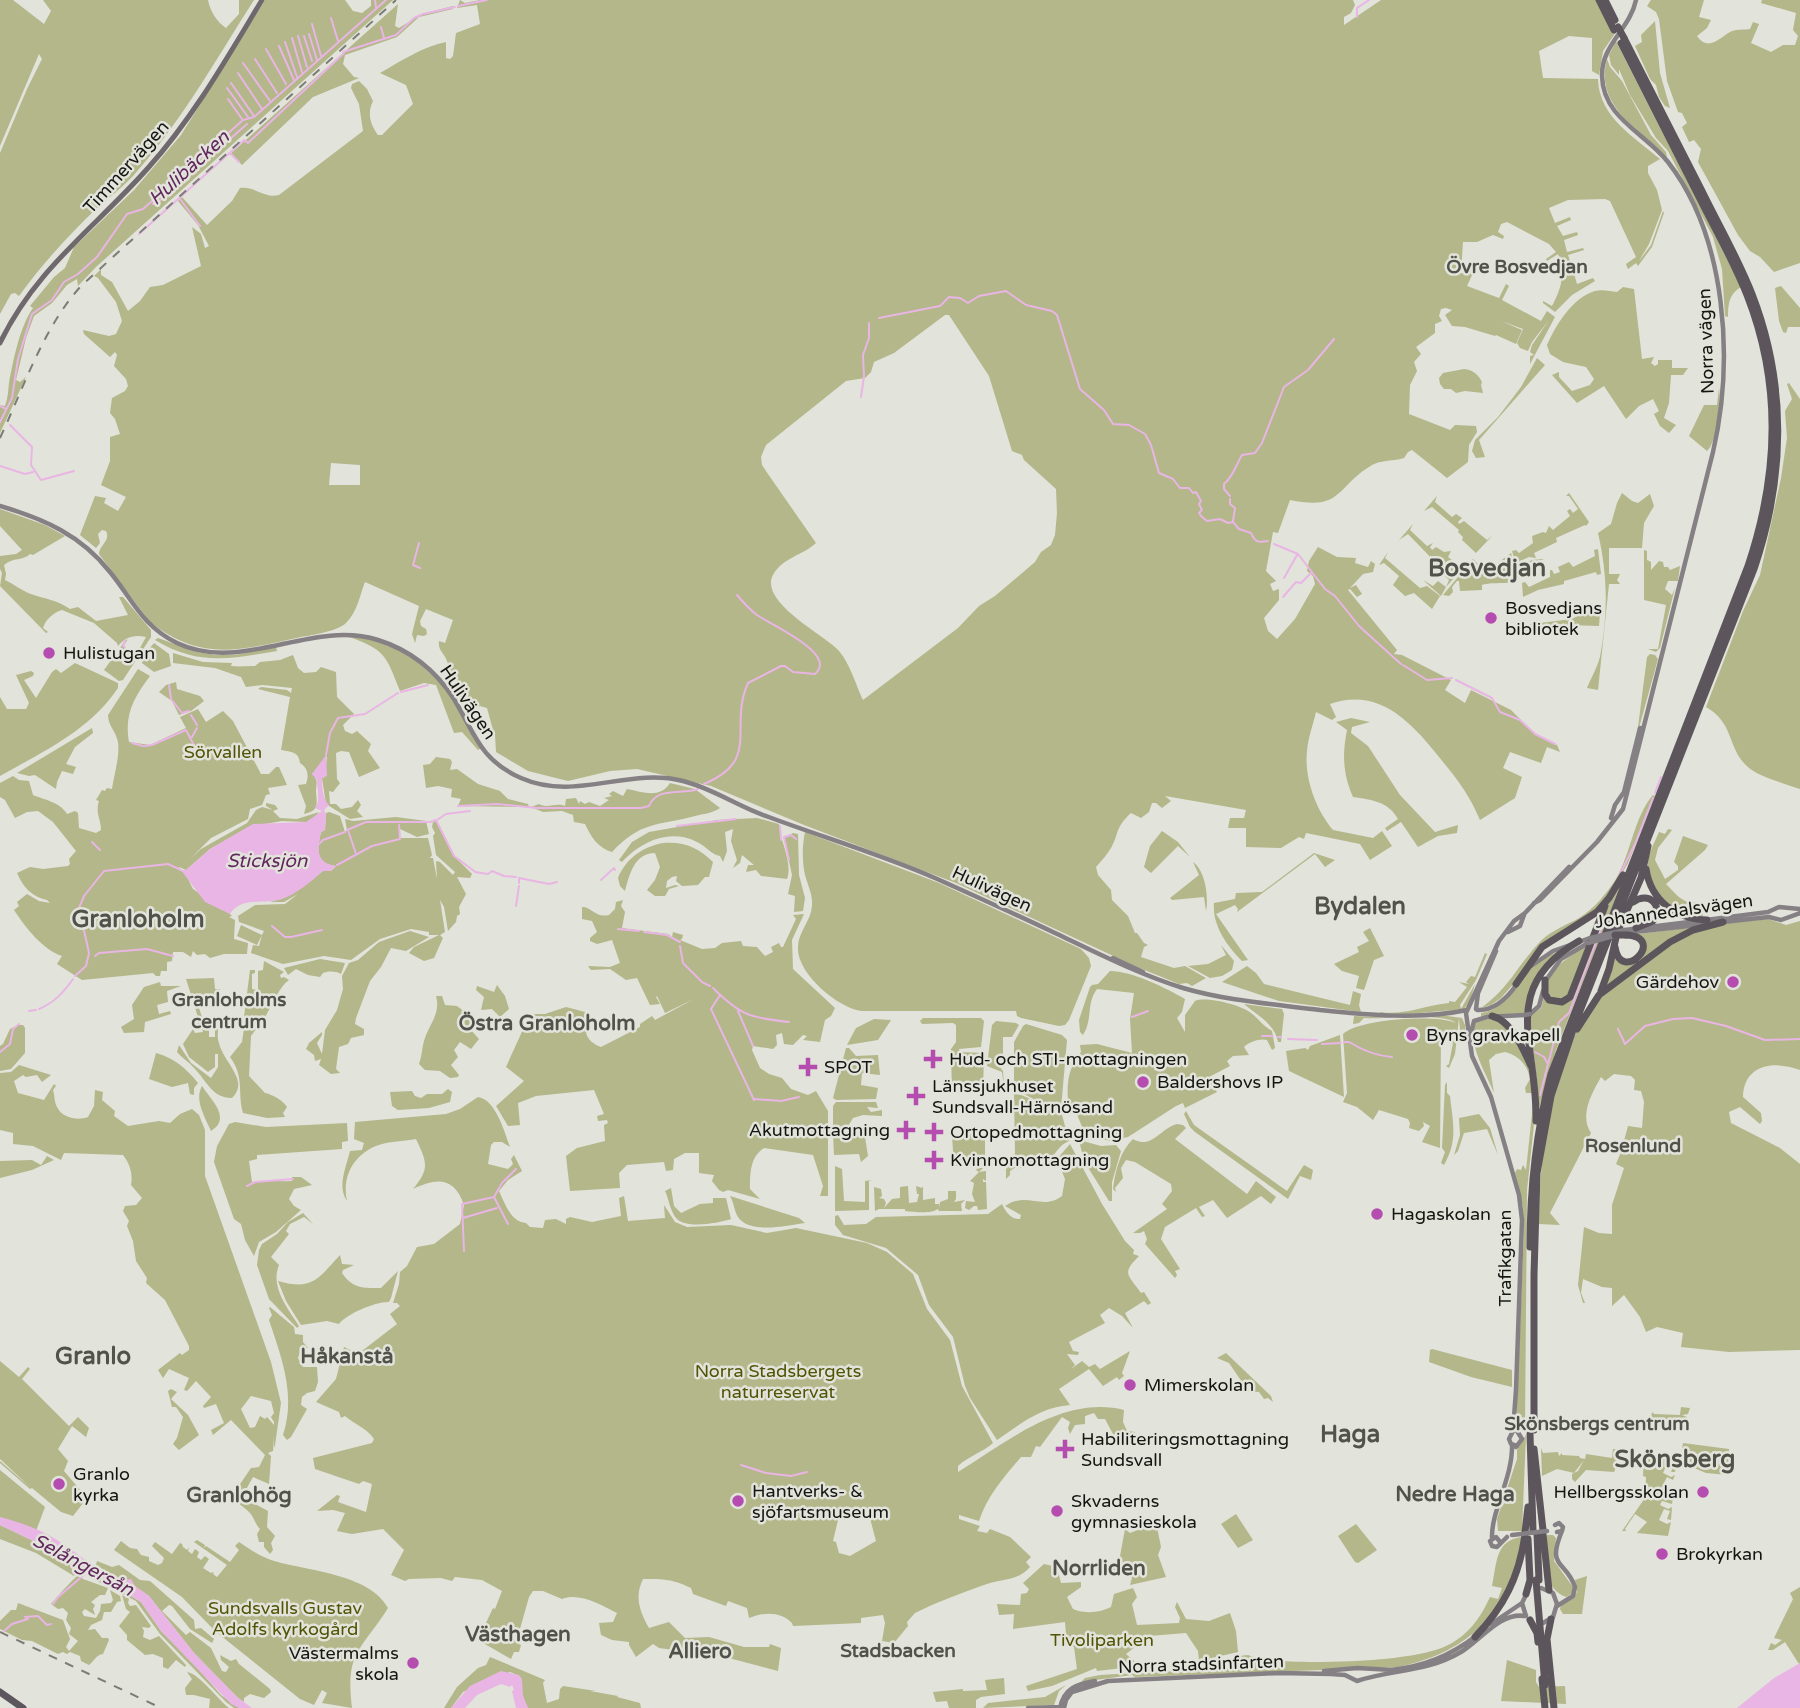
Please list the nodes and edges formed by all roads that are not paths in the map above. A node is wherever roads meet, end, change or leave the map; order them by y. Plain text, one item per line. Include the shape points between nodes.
1 (262, 0) edge
2 (1599, 0) edge
3 (1605, 0) edge
4 (1636, 0) edge
5 (1616, 28) junction
6 (1622, 40) junction
7 (0, 342) edge
8 (0, 506) edge
9 (1655, 819) junction
10 (1634, 857) junction
11 (1645, 863) junction
12 (1606, 902) junction
13 (1628, 908) junction
14 (1785, 909) junction
15 (1775, 910) junction
16 (1800, 911) edge
17 (1786, 917) junction
18 (1775, 918) junction
19 (1707, 919) junction
20 (1517, 921) junction
21 (1723, 922) junction
22 (1636, 928) junction
23 (1621, 935) junction
24 (1585, 940) junction
25 (1545, 980) junction
26 (1517, 984) junction
27 (1599, 995) junction
28 (1468, 1009) junction
29 (1477, 1010) junction
30 (1445, 1013) junction
31 (1492, 1016) junction
32 (1466, 1018) junction
33 (1476, 1020) junction
34 (1564, 1051) junction
35 (1534, 1075) junction
36 (1491, 1097) junction
37 (1535, 1146) junction
38 (1532, 1432) junction
39 (1515, 1434) junction
40 (1514, 1446) junction
41 (1530, 1475) junction
42 (1534, 1533) junction
43 (1540, 1585) junction
44 (1526, 1594) junction
45 (1556, 1598) junction
46 (1566, 1600) junction
47 (1522, 1603) junction
48 (1558, 1606) junction
49 (1539, 1622) junction
50 (1475, 1637) junction
51 (1393, 1670) junction
52 (1325, 1671) junction
53 (1351, 1672) junction
54 (1363, 1676) junction
55 (1350, 1679) junction
56 (0, 1692) edge
57 (1062, 1707) edge
58 (23, 1708) edge
59 (1028, 1708) edge
60 (1550, 1708) edge

1 - 7 main road, Timmervägen via 170,142 130,189 45,272
2 - 5 highway
3 - 5 highway
4 - 20 main road, Norra vägen via 1606,52 1604,91 1615,113 1670,164 1704,229 1717,270 1721,408 1619,807 1596,841
5 - 6 highway, bridge
6 - 9 highway via 1751,290 1769,344 1779,420 1775,484 1760,550
6 - 10 highway via 1746,292 1765,357 1773,427 1769,487 1756,543
8 - 30 main road, Hulivägen via 43,520 75,538 106,566 148,623 187,647 228,653 332,635 361,636 399,648 426,666 447,689 488,756 528,781 559,788 639,778 688,783 931,876 1124,966 1203,993 1383,1016
9 - 11 highway
9 - 34 highway
10 - 12 highway
10 - 37 highway via 1559,1051
11 - 13 highway
11 - 19 highway via 1649,883 1667,906 1681,916
12 - 25 highway via 1570,997 1559,1003 1549,1000
12 - 26 highway via 1542,947
13 - 22 highway via 1641,897 1657,905 1653,921
13 - 23 highway
14 - 15 main road
14 - 16 main road
14 - 17 main road
15 - 18 main road
15 - 19 main road, Johannedalsvägen
16 - 17 main road
17 - 18 main road
18 - 21 main road, Johannedalsvägen
19 - 22 main road, Johannedalsvägen
20 - 28 main road, Norra vägen via 1495,947
20 - 29 main road via 1497,948 1476,998
21 - 23 main road, Johannedalsvägen
21 - 27 highway via 1678,937
22 - 23 main road, Johannedalsvägen
23 - 24 main road, Johannedalsvägen, bridge
23 - 24 main road, Johannedalsvägen, bridge
23 - 27 highway
24 - 25 main road, Johannedalsvägen via 1561,959
24 - 26 main road, Johannedalsvägen via 1540,958
24 - 35 highway via 1546,965 1531,992 1527,1026
25 - 31 main road, Johannedalsvägen via 1539,1006 1527,1014
26 - 29 main road, Johannedalsvägen via 1495,1006
27 - 34 highway
28 - 29 main road, Hulivägen
28 - 30 main road, Hulivägen
28 - 32 main road, Norra vägen
29 - 33 main road, Trafikgatan
30 - 32 main road, Hulivägen
31 - 33 main road, Johannedalsvägen
31 - 35 highway via 1511,1031
32 - 33 main road, Hulivägen
32 - 36 main road, Trafikgatan via 1472,1056
33 - 36 main road, Trafikgatan via 1471,1029 1473,1046
34 - 38 highway via 1545,1120 1536,1190
35 - 37 highway
36 - 39 main road, Trafikgatan via 1522,1220
37 - 38 highway via 1530,1203
38 - 41 highway
38 - 42 highway
39 - 40 main road via 1509,1439
39 - 40 main road via 1522,1441
40 - 42 main road, bridge via 1493,1528 1497,1539
41 - 42 highway
41 - 42 highway via 1527,1519
42 - 43 highway
42 - 43 highway
42 - 44 highway
42 - 46 main road via 1557,1530 1556,1559 1575,1587
42 - 50 highway via 1506,1598
43 - 44 main road
43 - 45 main road
43 - 60 highway, bridge
43 - 60 highway, bridge
44 - 47 main road
45 - 46 main road
45 - 48 main road
46 - 48 main road
47 - 49 main road
47 - 50 main road, Norra stadsinfarten
48 - 49 main road
49 - 54 main road, Norra stadsinfarten via 1516,1615 1439,1663
49 - 60 highway
49 - 60 highway, bridge
50 - 51 main road, Norra stadsinfarten via 1434,1661
51 - 52 main road, Norra stadsinfarten
51 - 54 main road, Norra stadsinfarten
52 - 53 main road, Norra stadsinfarten
52 - 57 main road, Norra stadsinfarten via 1104,1679 1072,1687 1063,1696
53 - 54 main road, Norra stadsinfarten
53 - 55 main road
54 - 55 main road, Norra stadsinfarten
55 - 57 main road, Norra stadsinfarten via 1331,1674 1261,1674 1108,1681 1072,1692
56 - 58 highway
57 - 59 main road

